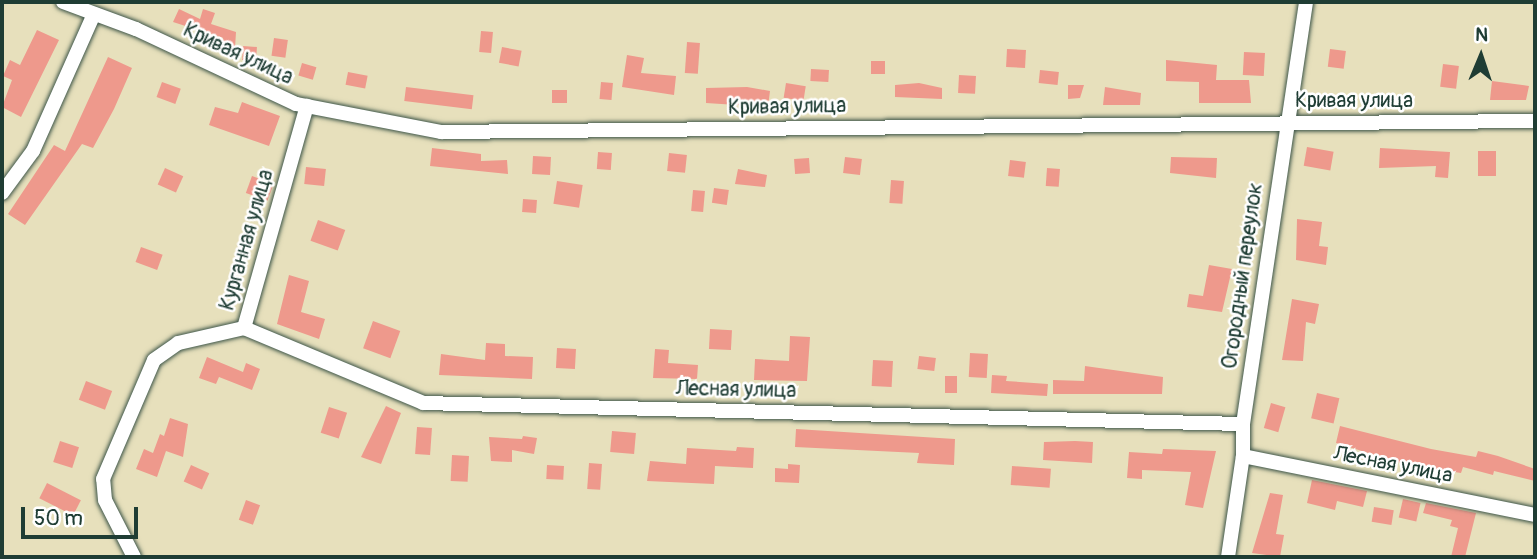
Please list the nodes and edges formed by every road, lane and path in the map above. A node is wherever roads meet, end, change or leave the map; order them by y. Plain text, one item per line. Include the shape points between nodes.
1 (63, 2) edge
2 (1306, 2) edge
3 (94, 14) junction
4 (307, 106) junction
5 (1535, 121) edge
6 (1287, 122) junction
7 (2, 192) edge
8 (243, 328) junction
9 (1243, 424) junction
10 (1243, 456) junction
11 (1535, 515) edge
12 (134, 557) edge
13 (1228, 557) edge

1 - 3 street, Кривая улица
2 - 6 street, Огородный переулок
3 - 4 street, Кривая улица
3 - 7 street via 33,151
4 - 6 street, Кривая улица via 441,132
4 - 8 street, Курганная улица
5 - 6 street, Кривая улица
6 - 9 street, Огородный переулок
8 - 9 street, Лесная улица via 423,403
8 - 12 street, Курганная улица via 177,343 153,360 103,479 105,500
9 - 10 street, Огородный переулок
10 - 11 street, Лесная улица
10 - 13 street, Огородный переулок

